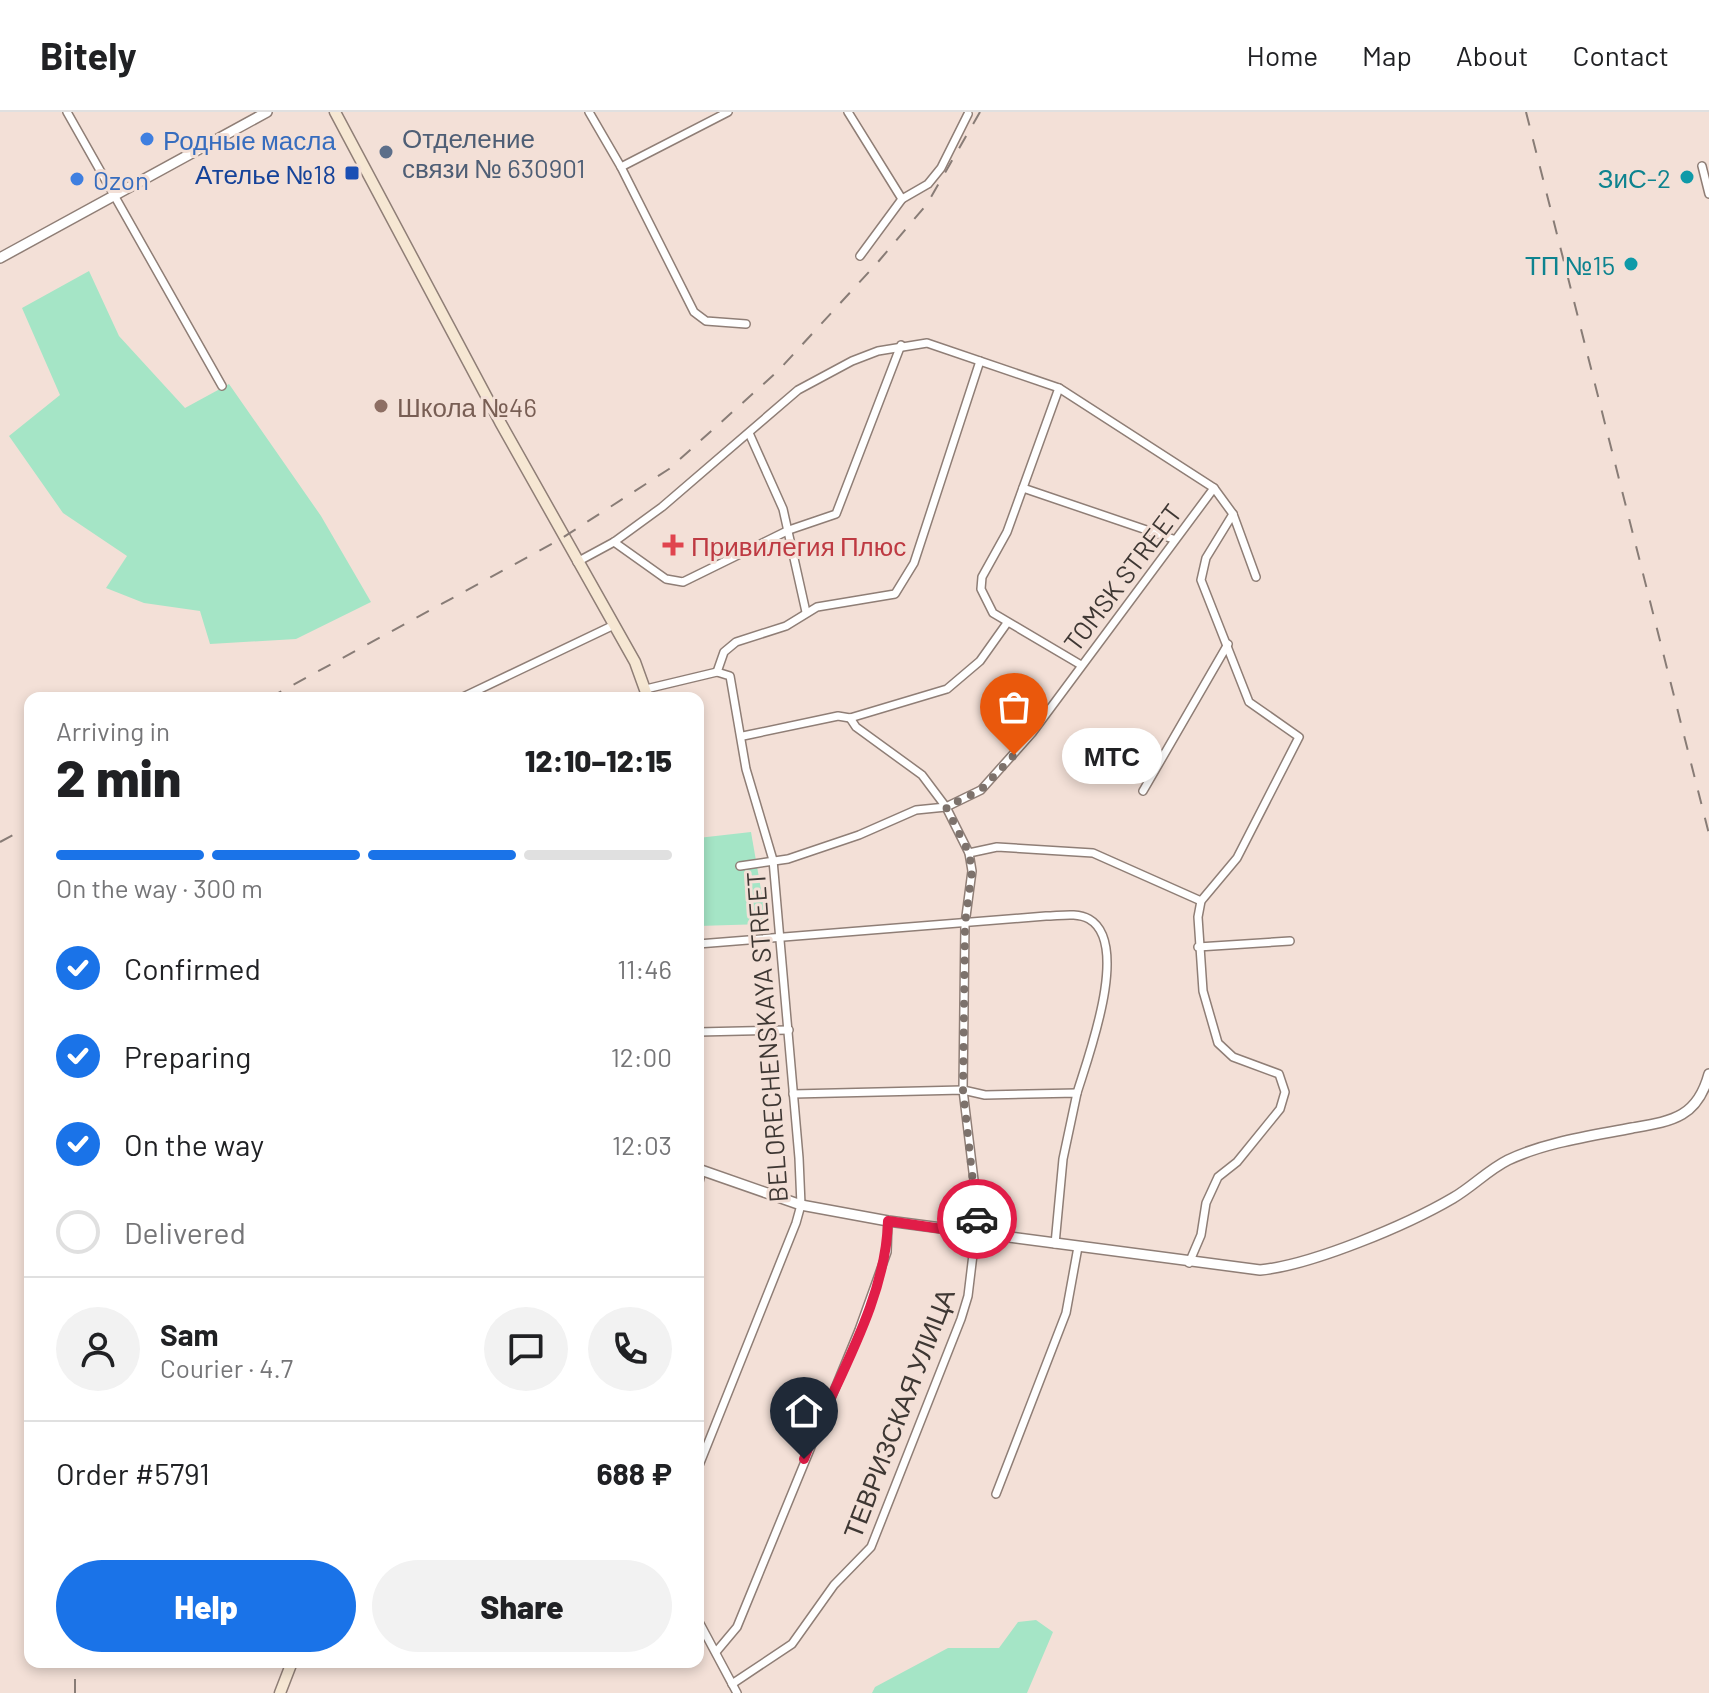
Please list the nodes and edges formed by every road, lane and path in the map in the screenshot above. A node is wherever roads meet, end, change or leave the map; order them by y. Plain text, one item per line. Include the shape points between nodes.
1 (67, 112) edge
2 (267, 112) edge
3 (335, 112) edge
4 (589, 112) edge
5 (728, 112) edge
6 (848, 112) edge
7 (968, 114) dead end
8 (1702, 166) dead end
9 (621, 167) junction
10 (1709, 194) edge
11 (115, 195) junction
12 (902, 199) junction
13 (860, 256) dead end
14 (0, 258) edge
15 (746, 324) dead end
16 (901, 345) junction
17 (980, 361) junction
18 (222, 386) dead end
19 (1059, 388) junction
20 (749, 433) junction
21 (1023, 488) junction
22 (1214, 488) junction
23 (1233, 514) junction
24 (789, 530) junction
25 (1173, 539) junction
26 (614, 542) junction
27 (577, 562) junction
28 (1256, 577) dead end
29 (806, 612) junction
30 (1007, 623) junction
31 (614, 625) junction
32 (1228, 644) junction
33 (1081, 665) junction
34 (717, 672) junction
35 (474, 692) edge
36 (647, 692) edge
37 (650, 692) edge
38 (850, 718) junction
39 (743, 736) junction
40 (1143, 791) dead end
41 (946, 807) junction
42 (969, 853) junction
43 (773, 860) junction
44 (740, 866) dead end
45 (1201, 901) junction
46 (965, 924) junction
47 (783, 937) junction
48 (1290, 941) dead end
49 (704, 944) edge
50 (1198, 947) junction
51 (789, 1030) junction
52 (704, 1032) edge
53 (1709, 1074) edge
54 (963, 1090) junction
55 (1077, 1093) junction
56 (793, 1094) junction
57 (704, 1171) edge
58 (801, 1205) junction
59 (888, 1221) junction
60 (977, 1234) junction
61 (1055, 1245) junction
62 (1078, 1247) junction
63 (1189, 1263) junction
64 (704, 1453) edge
65 (996, 1494) dead end
66 (704, 1631) edge
67 (716, 1652) junction
68 (290, 1668) edge
69 (732, 1684) junction
70 (280, 1693) edge
71 (737, 1693) edge

1 - 11 street
2 - 11 street
3 - 27 main road
4 - 9 street
5 - 9 street
6 - 12 street
7 - 12 street via 941,168 928,184
8 - 10 street
9 - 15 street via 694,312 706,321
11 - 14 street
11 - 18 street
12 - 13 street
16 - 17 street via 927,343
16 - 20 street via 852,361 798,390
16 - 24 street via 836,514
17 - 19 street
17 - 29 street via 914,563 895,594 843,600
19 - 21 street
19 - 22 street
20 - 24 street
20 - 26 street
21 - 25 street
21 - 30 street via 982,577 986,604
22 - 23 street
22 - 25 street, TOMSK STREET
23 - 28 street
23 - 32 street via 1201,570
24 - 26 street via 683,582 666,579
24 - 29 street
25 - 33 street, TOMSK STREET
26 - 27 street
27 - 31 main road
29 - 34 street via 786,626 729,645
30 - 33 street
30 - 38 street via 980,661 947,689
31 - 35 street
31 - 36 main road
32 - 40 street
32 - 45 street via 1243,691 1260,711 1294,731 1299,743 1237,858
33 - 41 street, TOMSK STREET via 996,778
34 - 37 street
34 - 39 street, BELORECHENSKAYA STREET via 730,676
38 - 39 street
38 - 41 street, ТЕВРИЗСКАЯ УЛИЦА via 922,775
39 - 43 street, BELORECHENSKAYA STREET via 746,769
41 - 42 street, ТЕВРИЗСКАЯ УЛИЦА
41 - 43 street, TOMSK STREET via 916,810 859,835
42 - 45 street via 997,847 1093,853
42 - 46 street, ТЕВРИЗСКАЯ УЛИЦА via 972,871
43 - 44 street, TOMSK STREET
43 - 47 street, BELORECHENSKAYA STREET
45 - 50 street
46 - 47 street
46 - 54 street, ТЕВРИЗСКАЯ УЛИЦА
46 - 55 street via 1073,915 1092,920 1099,928 1108,964
47 - 49 street
47 - 51 street, BELORECHENSKAYA STREET via 781,979
48 - 50 street
50 - 63 street via 1203,991 1218,1043 1233,1057 1279,1074 1285,1092 1280,1109 1218,1177
51 - 52 street
51 - 56 street, BELORECHENSKAYA STREET
53 - 63 street via 1701,1098 1677,1118 1533,1149 1452,1199 1323,1255 1260,1270
54 - 55 street via 985,1095
54 - 56 street
54 - 60 street, ТЕВРИЗСКАЯ УЛИЦА
55 - 61 street via 1063,1159
56 - 58 street, BELORECHENSKAYA STREET
57 - 58 street
58 - 59 street
58 - 64 street, BELORECHENSKAYA STREET
59 - 60 street
59 - 67 street via 887,1252 859,1330 737,1627
60 - 61 street
60 - 69 street, ТЕВРИЗСКАЯ УЛИЦА via 961,1319 871,1547 834,1585 792,1644
61 - 62 street
62 - 63 street
62 - 65 street via 1066,1313
66 - 67 street
67 - 69 street
68 - 70 main road
69 - 71 street

